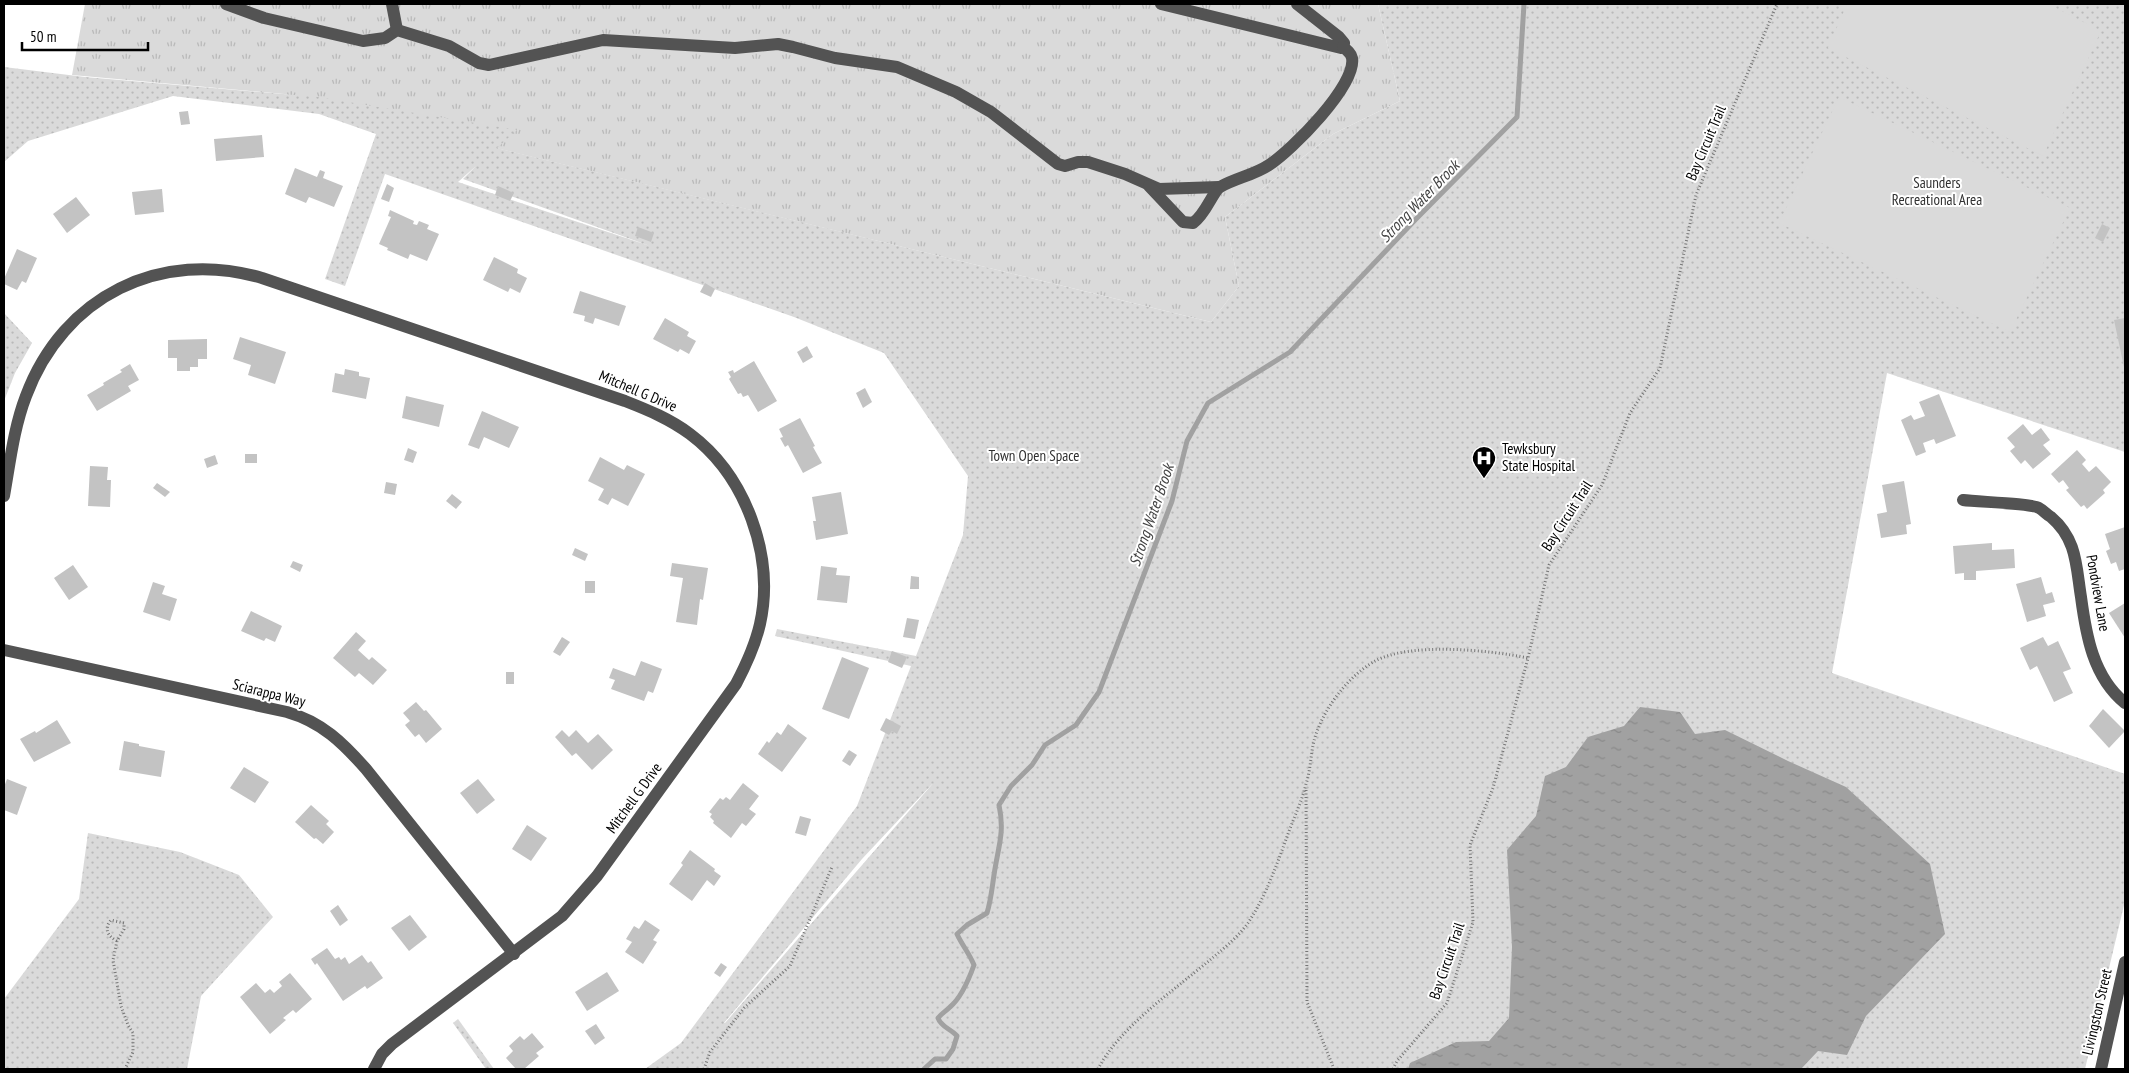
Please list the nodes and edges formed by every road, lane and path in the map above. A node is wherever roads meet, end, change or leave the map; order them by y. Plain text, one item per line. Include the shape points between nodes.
1 (226, 4) edge
2 (392, 4) edge
3 (1161, 4) edge
4 (1297, 4) edge
5 (1777, 4) edge
6 (397, 30) junction
7 (1343, 47) junction
8 (1149, 186) junction
9 (1218, 187) junction
10 (4, 496) edge
11 (1963, 500) dead end
12 (4, 650) edge
13 (1528, 658) junction
14 (2125, 703) edge
15 (1306, 786) junction
16 (832, 867) dead end
17 (117, 941) junction
18 (514, 954) junction
19 (2125, 962) edge
20 (2122, 995) edge
21 (125, 1069) edge
22 (374, 1069) edge
23 (704, 1069) edge
24 (1098, 1069) edge
25 (1334, 1069) edge
26 (1393, 1069) edge
27 (2101, 1069) edge

1 - 6 street via 264,18 363,41 385,38
2 - 6 street
3 - 7 street
4 - 7 street via 1339,37
5 - 13 path, Bay Circuit Trail via 1696,195 1660,368 1630,413 1602,485 1549,565
6 - 8 street via 449,46 489,65 579,44 612,40 735,48 778,44 834,58 897,67 972,100 1058,164 1088,162
7 - 9 street via 1353,59 1346,85 1295,144 1251,175
8 - 9 street via 1159,189
8 - 9 street via 1188,224 1201,217
10 - 18 street, Mitchell G Drive via 16,428 26,395 45,357 64,331 87,308 125,285 156,273 188,268 241,272 556,377 645,409 678,426 699,442 726,472 741,497 758,543 763,564 764,595 752,653 730,692 597,876 562,916
11 - 14 street, Pondview Lane via 2038,507 2070,538 2086,631 2094,658 2105,682
12 - 18 street, Sciarappa Way via 288,712 321,726 341,741 366,769
13 - 15 path via 1502,653 1437,650 1398,653 1376,660 1344,688 1326,713 1312,744
13 - 26 path, Bay Circuit Trail via 1493,788 1470,845 1473,922 1447,1003
15 - 24 path via 1274,873 1248,924 1223,950 1124,1032 1104,1056
15 - 25 path via 1307,1002
16 - 23 path via 790,966 744,1008 710,1052
17 - 17 path via 124,924 111,920 107,931
17 - 21 path via 113,960 115,975 134,1046
18 - 22 street, Mitchell G Drive via 392,1044
19 - 20 street, Livingston Street
20 - 27 street, Livingston Street

